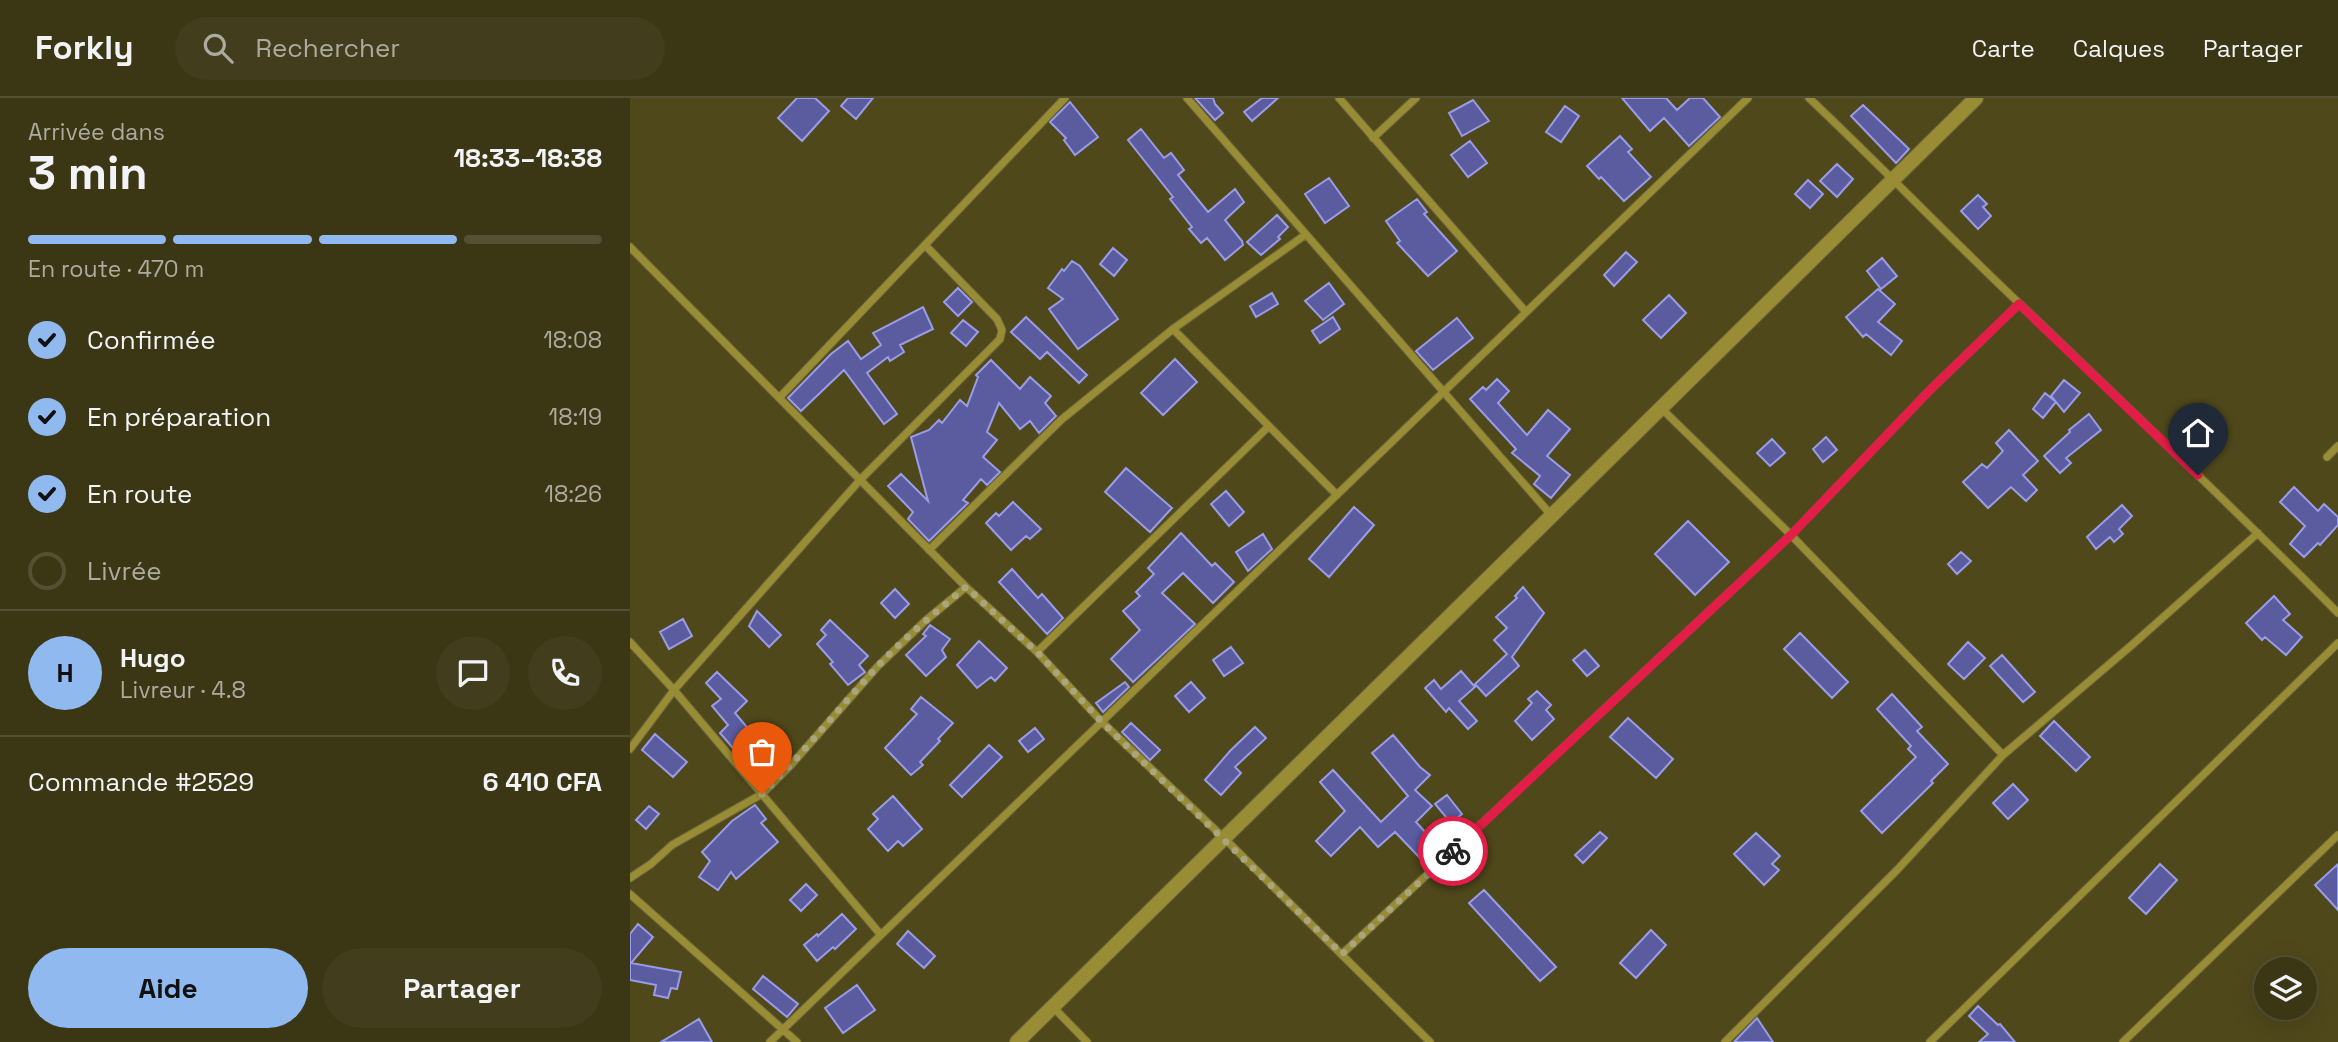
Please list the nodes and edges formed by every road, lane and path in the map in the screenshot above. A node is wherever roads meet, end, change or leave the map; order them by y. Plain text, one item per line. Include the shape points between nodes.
1 (1065, 98) edge
2 (1187, 98) edge
3 (1339, 98) edge
4 (1416, 98) edge
5 (1748, 98) edge
6 (1809, 98) edge
7 (1976, 98) edge
8 (1373, 138) junction
9 (1895, 179) junction
10 (1305, 235) junction
11 (925, 245) junction
12 (630, 247) edge
13 (2019, 304) junction
14 (1526, 312) junction
15 (1173, 329) junction
16 (1443, 392) junction
17 (779, 397) junction
18 (1662, 408) junction
19 (1268, 427) junction
20 (2338, 446) edge
21 (2328, 457) dead end
22 (860, 480) junction
23 (1337, 495) junction
24 (1553, 516) junction
25 (2258, 533) junction
26 (1791, 535) junction
27 (929, 550) junction
28 (966, 587) junction
29 (2338, 613) edge
30 (630, 642) edge
31 (2338, 643) edge
32 (1037, 652) junction
33 (674, 690) junction
34 (1102, 722) junction
35 (630, 749) edge
36 (2003, 755) junction
37 (762, 794) junction
38 (2338, 835) edge
39 (1225, 839) junction
40 (630, 878) edge
41 (630, 894) edge
42 (881, 935) junction
43 (1342, 954) junction
44 (1052, 1007) junction
45 (783, 1029) junction
46 (770, 1042) edge
47 (797, 1042) edge
48 (1017, 1042) edge
49 (1087, 1042) edge
50 (1430, 1042) edge
51 (1725, 1042) edge
52 (1930, 1042) edge
53 (2123, 1042) edge

1 - 11 street
2 - 10 street
3 - 8 street
4 - 8 street
5 - 14 street
6 - 9 street
7 - 9 main road
8 - 14 street
9 - 13 street
9 - 18 main road
10 - 15 street
10 - 16 street
11 - 17 street
11 - 22 street via 997,319 1000,339
12 - 17 street
13 - 25 street
13 - 26 street
14 - 16 street
15 - 19 street
15 - 27 street via 1060,420
16 - 23 street
16 - 24 street
17 - 22 street
18 - 24 main road
18 - 26 street
19 - 23 street
19 - 32 street
20 - 21 street
22 - 27 street
22 - 33 street
23 - 34 street
24 - 39 main road
25 - 29 street
25 - 36 street
26 - 36 street
26 - 43 street
27 - 28 street
28 - 32 street
28 - 37 street via 878,666
30 - 33 street
31 - 52 street
32 - 34 street
33 - 35 street
33 - 37 street
34 - 39 street
34 - 42 street
36 - 51 street via 1898,869
37 - 40 street via 672,845
37 - 42 street
38 - 53 street
39 - 43 street
39 - 44 main road
41 - 45 street
42 - 45 street
43 - 50 street
44 - 48 main road
44 - 49 street
45 - 46 street
45 - 47 street

